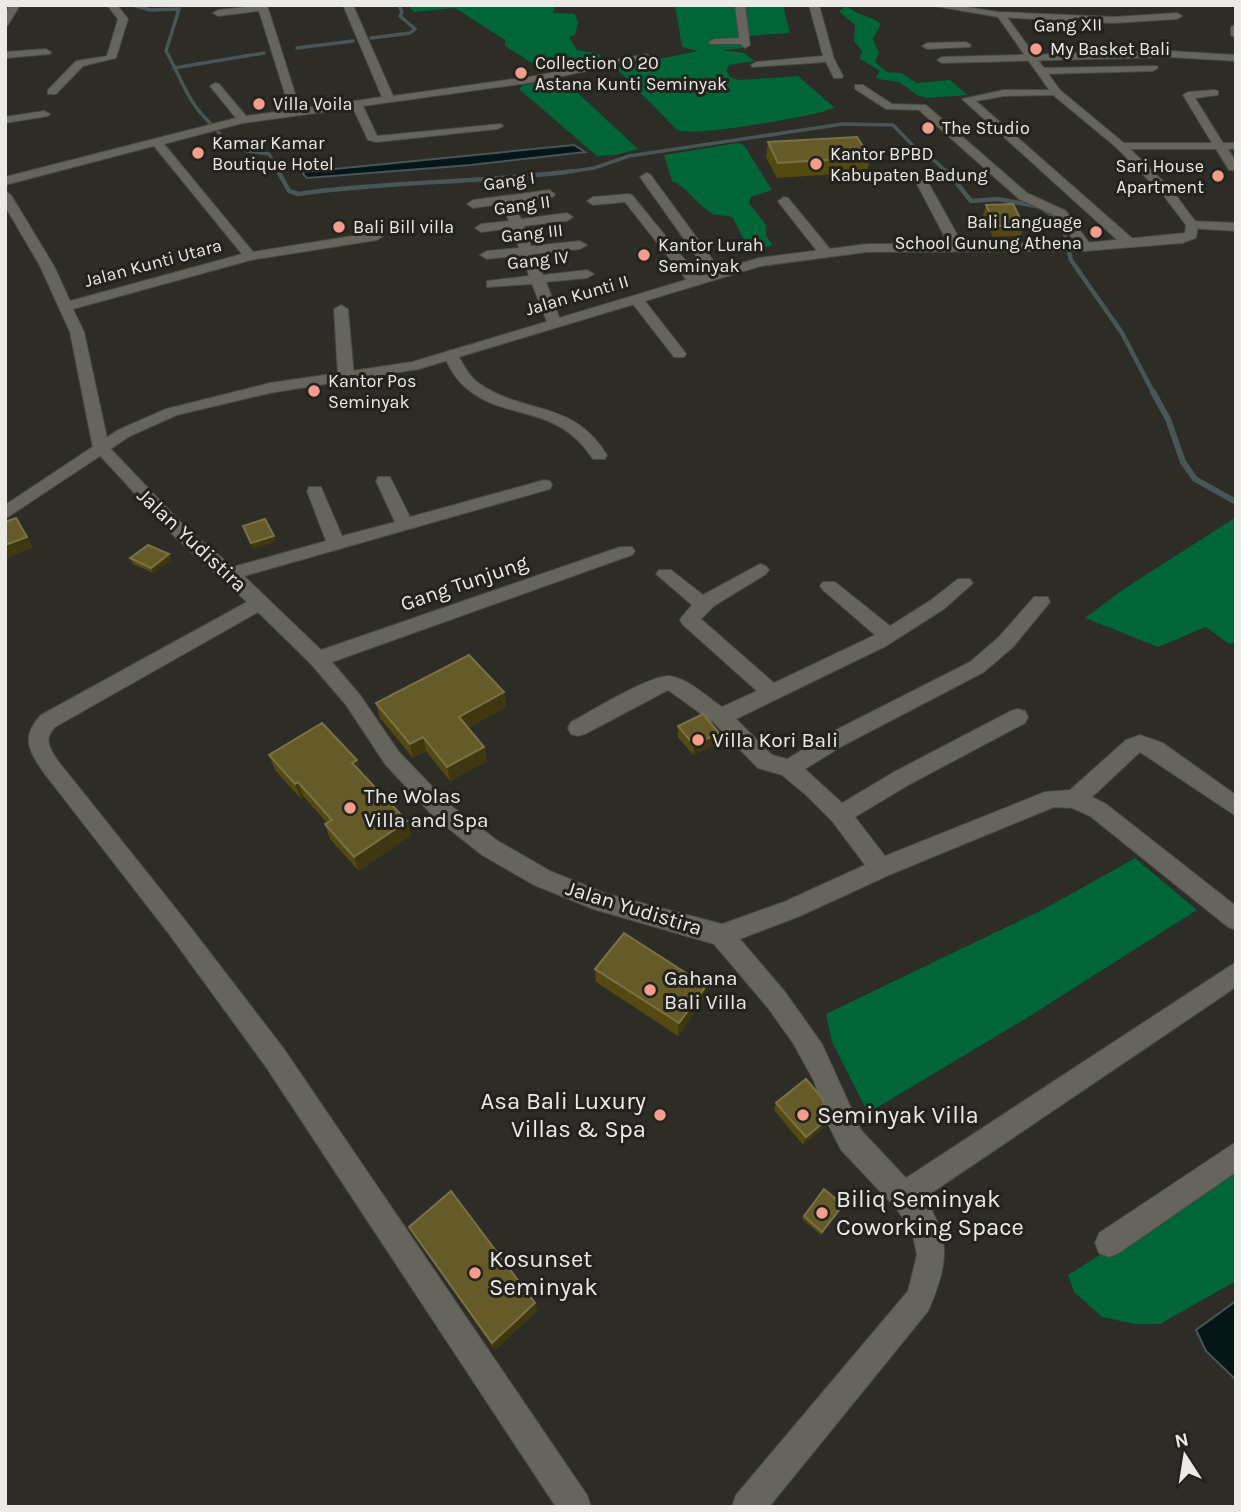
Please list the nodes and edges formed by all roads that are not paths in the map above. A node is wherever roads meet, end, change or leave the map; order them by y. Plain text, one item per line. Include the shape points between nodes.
1 (15, 5) edge
2 (113, 5) edge
3 (348, 5) edge
4 (740, 5) edge
5 (814, 5) edge
6 (934, 5) edge
7 (262, 7) edge
8 (999, 11) edge
9 (218, 13) dead end
10 (1177, 16) dead end
11 (5, 23) edge
12 (1236, 27) edge
13 (1236, 35) edge
14 (714, 42) dead end
15 (1008, 44) dead end
16 (1028, 44) junction
17 (981, 45) dead end
18 (927, 46) dead end
19 (46, 52) dead end
20 (5, 55) edge
21 (1031, 56) junction
22 (646, 57) dead end
23 (1236, 58) edge
24 (829, 59) junction
25 (942, 60) dead end
26 (756, 65) dead end
27 (1190, 67) dead end
28 (1236, 67) edge
29 (1169, 68) dead end
30 (1039, 70) junction
31 (838, 76) dead end
32 (215, 86) dead end
33 (859, 87) dead end
34 (52, 92) dead end
35 (1056, 92) junction
36 (1214, 93) dead end
37 (389, 100) junction
38 (357, 105) junction
39 (296, 113) junction
40 (44, 114) dead end
41 (5, 120) edge
42 (243, 120) junction
43 (497, 126) dead end
44 (156, 141) junction
45 (1121, 146) junction
46 (1219, 146) junction
47 (1236, 146) edge
48 (1233, 167) dead end
49 (646, 177) dead end
50 (5, 181) edge
51 (923, 184) dead end
52 (549, 194) dead end
53 (5, 195) edge
54 (508, 200) junction
55 (593, 201) dead end
56 (784, 201) dead end
57 (473, 204) dead end
58 (567, 217) dead end
59 (517, 224) junction
60 (1236, 227) edge
61 (481, 228) dead end
62 (1191, 230) junction
63 (377, 236) dead end
64 (1129, 243) junction
65 (580, 245) dead end
66 (957, 247) junction
67 (1085, 247) junction
68 (527, 250) junction
69 (825, 252) junction
70 (487, 255) dead end
71 (250, 256) junction
72 (587, 274) dead end
73 (716, 274) junction
74 (538, 279) junction
75 (694, 280) junction
76 (492, 284) dead end
77 (636, 299) junction
78 (67, 306) junction
79 (341, 309) dead end
80 (554, 322) junction
81 (450, 354) junction
82 (679, 354) dead end
83 (346, 376) junction
84 (101, 448) junction
85 (598, 455) dead end
86 (384, 481) dead end
87 (544, 485) dead end
88 (315, 491) dead end
89 (5, 513) edge
90 (404, 523) junction
91 (336, 543) junction
92 (626, 551) dead end
93 (760, 570) dead end
94 (230, 574) junction
95 (665, 574) dead end
96 (964, 583) dead end
97 (828, 586) dead end
98 (1041, 602) dead end
99 (260, 603) junction
100 (703, 604) junction
101 (887, 634) junction
102 (318, 659) junction
103 (771, 692) junction
104 (721, 717) junction
105 (1018, 717) dead end
106 (578, 727) dead end
107 (789, 768) junction
108 (1075, 799) junction
109 (1236, 807) edge
110 (840, 815) junction
111 (881, 868) junction
112 (1236, 920) edge
113 (722, 934) junction
114 (1236, 973) edge
115 (1236, 1155) edge
116 (904, 1195) junction
117 (1109, 1243) dead end
118 (575, 1507) edge
119 (748, 1507) edge

1 - 11 street
2 - 34 street via 123,19 111,58 80,63
3 - 37 street
4 - 14 street via 745,43
5 - 24 street
6 - 8 street
7 - 9 street
7 - 39 street
8 - 10 street via 1114,20
8 - 16 street
12 - 13 street
15 - 16 street
16 - 21 street
17 - 18 street
19 - 20 street
21 - 23 street
21 - 25 street
21 - 30 street
22 - 37 street
24 - 26 street
24 - 31 street
27 - 28 street
29 - 30 street
30 - 35 street
32 - 42 street
33 - 67 street via 890,107 922,107 1023,196 1062,214
35 - 45 street
35 - 64 street via 967,99
36 - 46 street via 1188,95
37 - 38 street
38 - 39 street
38 - 43 street via 374,139
39 - 42 street
40 - 41 street
42 - 44 street
44 - 50 street
44 - 71 street, Jalan Kunti Utara
45 - 46 street
45 - 62 street via 1168,193
46 - 47 street
46 - 48 street
49 - 73 street
51 - 66 street
52 - 54 street, Gang I
53 - 78 street
54 - 57 street, Gang I
54 - 59 street
55 - 75 street via 628,198
56 - 69 street
58 - 59 street, Gang II
59 - 61 street, Gang II
59 - 68 street
60 - 62 street, Jalan Kunti II
62 - 64 street, Jalan Kunti II via 1182,239
63 - 71 street, Jalan Kunti Utara
64 - 67 street, Jalan Kunti II
65 - 68 street, Gang III
66 - 67 street, Jalan Kunti II
66 - 69 street, Jalan Kunti II
68 - 70 street, Gang III
68 - 74 street
69 - 73 street, Jalan Kunti II
71 - 78 street, Jalan Kunti Utara
72 - 74 street, Gang IV
73 - 75 street, Jalan Kunti II
74 - 76 street, Gang IV
74 - 80 street
75 - 77 street, Jalan Kunti II
77 - 80 street, Jalan Kunti II
77 - 82 street
78 - 84 street via 77,332
79 - 83 street
80 - 81 street, Jalan Kunti II
81 - 83 street, Jalan Kunti II via 414,366
81 - 85 street via 470,384 577,427 593,441
83 - 84 street, Jalan Kunti II via 183,409 138,426
84 - 89 street, Jalan Kunti II
84 - 94 street, Jalan Yudistira via 181,533
86 - 90 street
87 - 90 street
88 - 91 street
90 - 91 street
91 - 94 street
92 - 102 street, Gang Tunjung
93 - 100 street
94 - 99 street, Jalan Yudistira
95 - 100 street
96 - 101 street via 940,604
97 - 101 street
98 - 107 street via 977,667
99 - 102 street, Jalan Yudistira
99 - 118 street via 48,721 38,730 36,741 51,767 275,1058
100 - 103 street via 689,619
101 - 103 street
102 - 113 street, Jalan Yudistira via 353,700 391,758 442,811 490,848 601,902
103 - 104 street
104 - 106 street via 668,683
104 - 107 street via 765,762
105 - 110 street
107 - 110 street
108 - 109 street via 1140,743 1156,749
108 - 111 street, Jalan Yudistira via 1053,798
108 - 112 street via 1098,810
110 - 111 street
111 - 113 street, Jalan Yudistira via 792,909
113 - 116 street via 811,1052 853,1143
114 - 116 street
115 - 117 street
116 - 119 street via 930,1242 931,1266 918,1301

